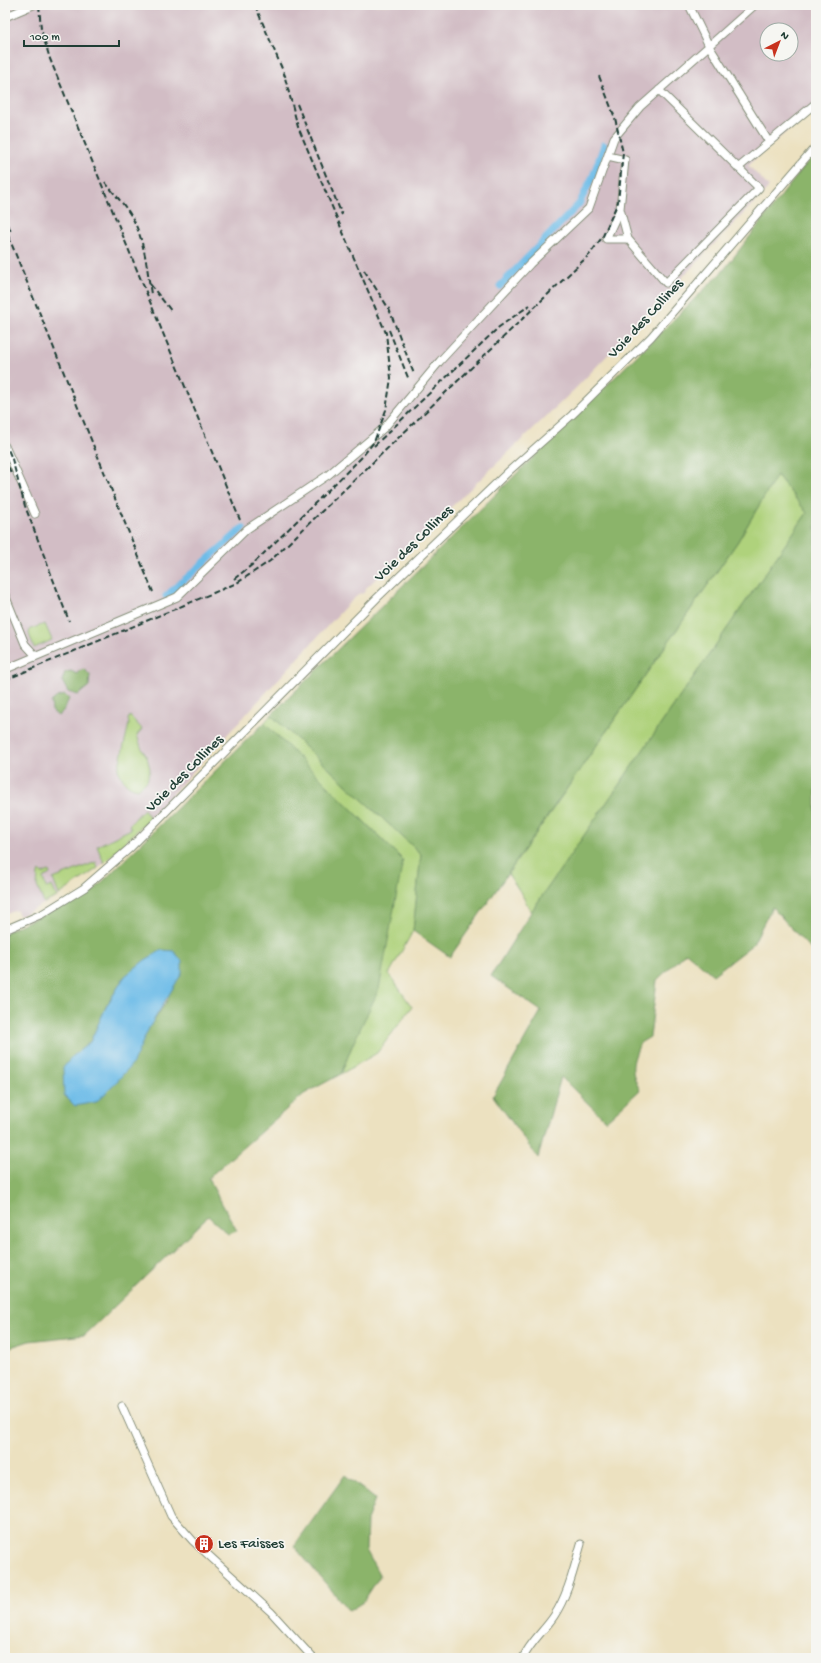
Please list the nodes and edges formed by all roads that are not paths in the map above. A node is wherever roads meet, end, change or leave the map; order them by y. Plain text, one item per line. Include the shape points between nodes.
1 (33, 5) edge
2 (689, 5) edge
3 (756, 5) edge
4 (5, 17) edge
5 (709, 46) junction
6 (660, 90) junction
7 (816, 103) edge
8 (769, 142) junction
9 (816, 146) edge
10 (608, 156) junction
11 (738, 168) junction
12 (620, 210) junction
13 (628, 239) junction
14 (5, 446) edge
15 (35, 514) dead end
16 (5, 595) edge
17 (36, 656) junction
18 (6, 669) edge
19 (5, 930) edge
20 (122, 1406) dead end
21 (581, 1544) dead end
22 (313, 1658) edge
23 (523, 1658) edge

1 - 4 street
2 - 5 street
3 - 5 street
5 - 6 street
5 - 8 street
6 - 10 street via 640,107 614,138
6 - 11 street
7 - 8 street
8 - 11 street
9 - 19 street, Voie des Collines via 651,336 377,598 130,848 84,888 42,914
10 - 12 street via 625,160
10 - 17 street via 589,208 530,264 456,344 385,427 328,475 247,530 177,597
11 - 13 street via 759,188 666,283
12 - 13 street
12 - 13 street via 606,239
14 - 15 street
16 - 17 street via 25,644
17 - 18 street
20 - 22 street via 171,1516 192,1541 270,1612
21 - 23 street via 566,1593 554,1616 529,1646

